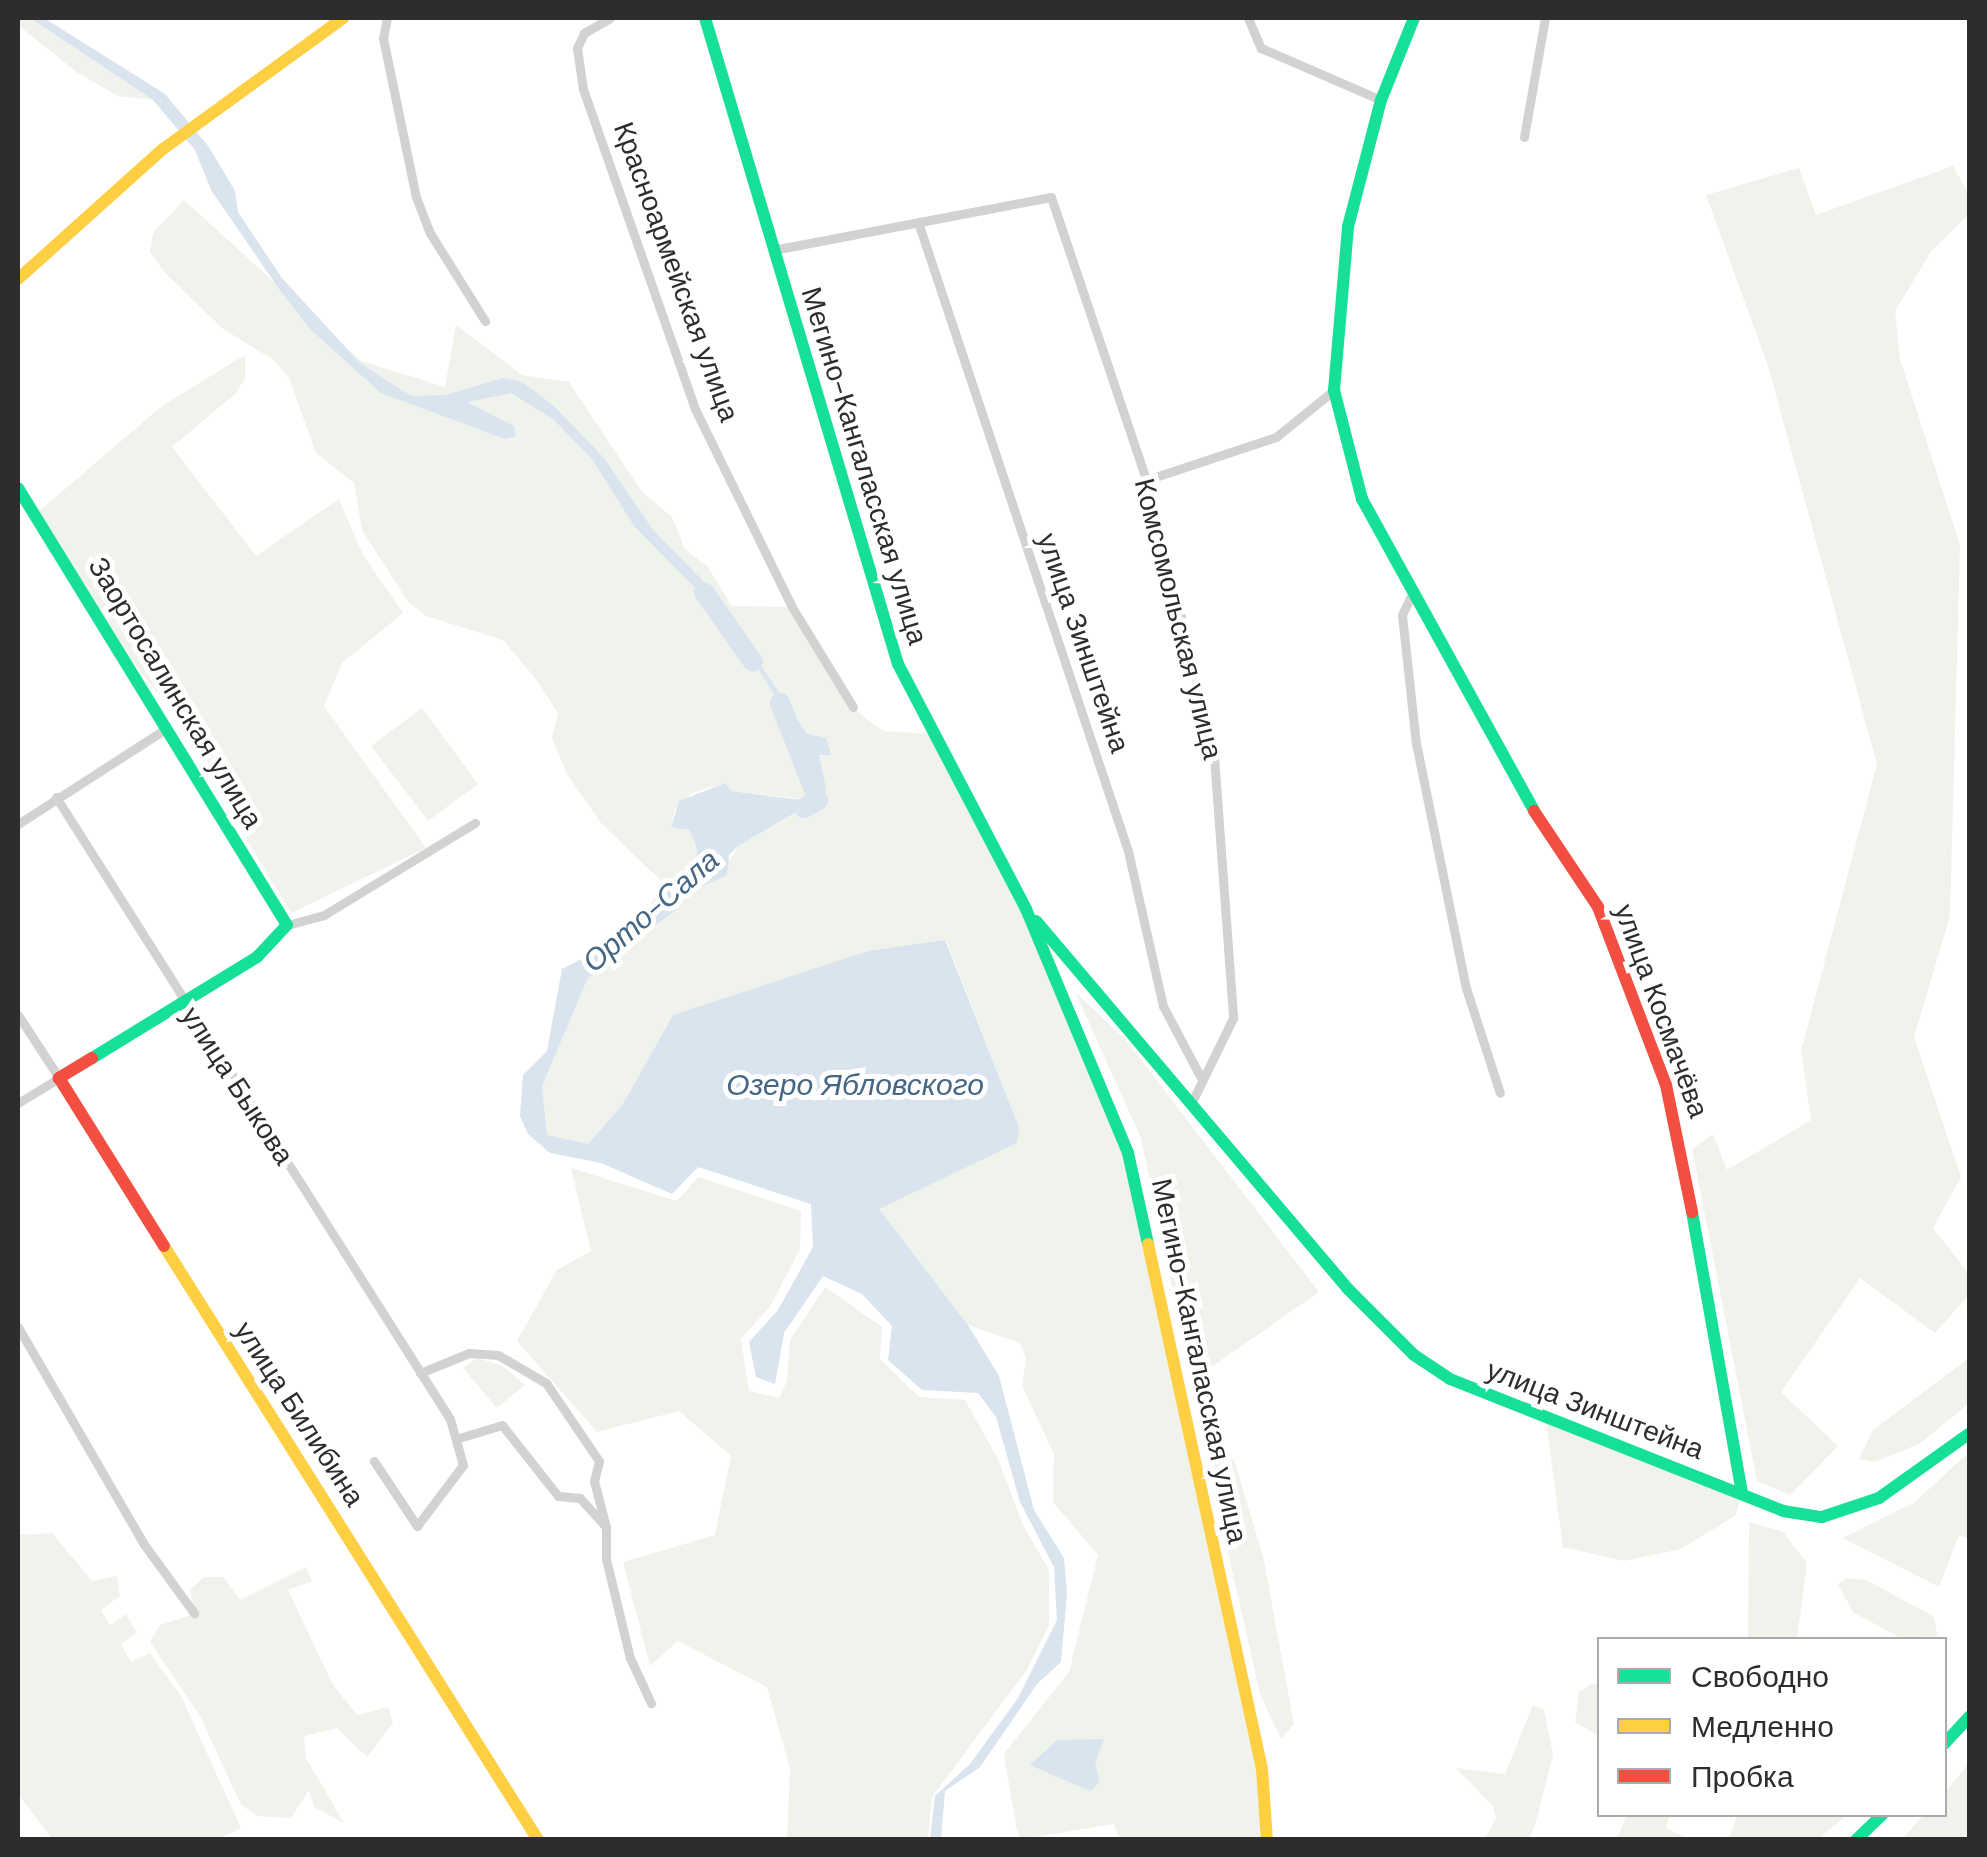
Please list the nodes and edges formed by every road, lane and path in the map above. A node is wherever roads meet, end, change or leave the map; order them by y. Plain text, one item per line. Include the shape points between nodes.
1 (343, 18) edge
2 (387, 18) edge
3 (610, 18) edge
4 (705, 18) edge
5 (1248, 18) edge
6 (1414, 18) edge
7 (1545, 18) edge
8 (1381, 100) junction
9 (1524, 137) dead end
10 (918, 222) junction
11 (773, 250) junction
12 (18, 279) edge
13 (485, 321) dead end
14 (1334, 390) junction
15 (1146, 480) junction
16 (18, 488) edge
17 (1414, 589) junction
18 (853, 707) dead end
19 (167, 728) junction
20 (56, 797) junction
21 (476, 823) dead end
22 (18, 824) edge
23 (1026, 909) junction
24 (286, 925) junction
25 (184, 1002) junction
26 (18, 1015) edge
27 (59, 1078) junction
28 (1201, 1078) junction
29 (1500, 1093) dead end
30 (18, 1103) edge
31 (1191, 1104) junction
32 (18, 1327) edge
33 (420, 1373) junction
34 (1970, 1433) edge
35 (459, 1438) junction
36 (374, 1461) dead end
37 (1742, 1492) junction
38 (606, 1528) junction
39 (194, 1614) dead end
40 (651, 1704) dead end
41 (1970, 1716) edge
42 (1947, 1741) edge
43 (1880, 1817) edge
44 (538, 1840) edge
45 (1267, 1840) edge
46 (1856, 1840) edge

1 - 12 main road via 196,123
2 - 13 street via 383,38 416,197
3 - 18 street, Красноармейская улица via 584,33 577,48 583,89 695,409 792,607
4 - 11 main road, Мегино-Кангаласская улица
5 - 8 street via 1261,48
6 - 8 main road, улица Космачёва
7 - 9 street
8 - 14 main road, улица Космачёва via 1348,227
10 - 11 street
10 - 15 street, Комсомольская улица via 1051,197
10 - 28 street, улица Зинштейна via 1128,851 1163,1006
11 - 23 main road, Мегино-Кангаласская улица via 898,664
14 - 15 street via 1276,437
14 - 17 main road, улица Космачёва via 1362,499
15 - 28 street, Комсомольская улица via 1214,743 1233,1018
16 - 19 main road, Заортосалинская улица
17 - 29 street via 1402,615 1416,743 1466,988
17 - 37 main road, улица Космачёва via 1542,823 1598,907 1666,1085
19 - 20 street
19 - 24 main road, Заортосалинская улица
20 - 22 street
20 - 25 street, улица Быкова
21 - 24 street via 324,915
23 - 31 main road, Мегино-Кангаласская улица
23 - 45 main road, Мегино-Кангаласская улица via 1128,1153 1262,1769
24 - 25 main road via 257,957
25 - 27 main road
25 - 33 street, улица Быкова
26 - 27 street, улица Билибина
27 - 30 street
27 - 44 main road, улица Билибина
28 - 31 street, Комсомольская улица
31 - 37 main road, улица Зинштейна via 1272,1205 1414,1355 1523,1413
32 - 39 street via 143,1543
33 - 35 street, улица Быкова
33 - 38 street via 469,1353 498,1355 546,1383 599,1461 594,1481
34 - 37 main road, улица Зинштейна via 1878,1498 1822,1517
35 - 36 street via 463,1465 417,1526
35 - 38 street via 502,1425 558,1496 580,1498
38 - 40 street via 606,1559 626,1642
41 - 42 main road
43 - 46 main road

